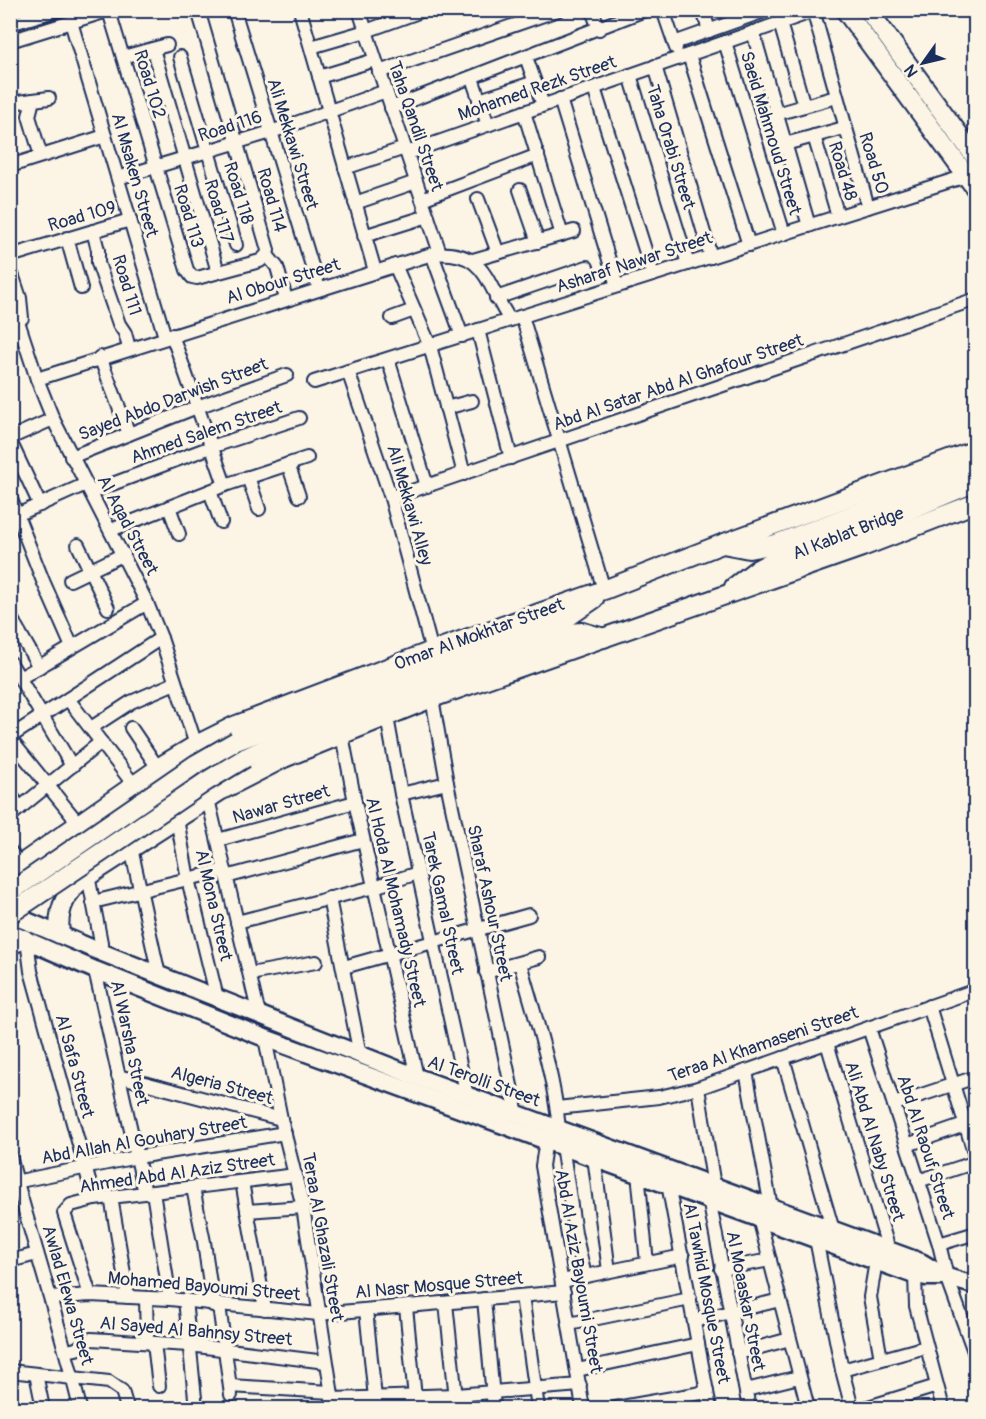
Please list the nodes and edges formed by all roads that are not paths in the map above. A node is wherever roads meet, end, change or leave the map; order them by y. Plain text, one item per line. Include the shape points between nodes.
1 (57, 10) edge
2 (198, 10) edge
3 (234, 10) edge
4 (300, 10) edge
5 (359, 10) edge
6 (424, 10) edge
7 (558, 10) edge
8 (592, 10) edge
9 (645, 10) edge
10 (663, 10) edge
11 (703, 10) edge
12 (767, 10) edge
13 (845, 10) edge
14 (868, 10) edge
15 (109, 11) edge
16 (814, 11) edge
17 (529, 15) edge
18 (743, 15) edge
19 (71, 22) junction
20 (780, 23) junction
21 (10, 24) edge
22 (599, 30) junction
23 (366, 31) junction
24 (709, 31) junction
25 (753, 32) junction
26 (10, 41) edge
27 (725, 42) junction
28 (674, 43) junction
29 (166, 45) dead end
30 (311, 47) junction
31 (153, 48) junction
32 (684, 56) junction
33 (123, 57) junction
34 (180, 57) dead end
35 (526, 57) junction
36 (377, 66) junction
37 (655, 66) junction
38 (630, 75) junction
39 (319, 77) junction
40 (472, 78) junction
41 (535, 82) junction
42 (594, 88) junction
43 (386, 91) junction
44 (836, 97) junction
45 (49, 98) dead end
46 (560, 99) junction
47 (33, 100) junction
48 (479, 100) junction
49 (10, 104) edge
50 (543, 105) junction
51 (804, 106) junction
52 (392, 108) junction
53 (329, 111) junction
54 (524, 112) junction
55 (776, 114) junction
56 (488, 125) junction
57 (844, 128) junction
58 (271, 132) junction
59 (105, 136) junction
60 (814, 136) junction
61 (237, 142) junction
62 (785, 144) junction
63 (406, 150) junction
64 (208, 152) junction
65 (538, 154) junction
66 (41, 156) junction
67 (975, 158) edge
68 (185, 159) junction
69 (10, 166) edge
70 (156, 167) junction
71 (345, 168) junction
72 (118, 178) junction
73 (416, 182) junction
74 (971, 183) edge
75 (520, 190) dead end
76 (422, 199) junction
77 (478, 199) dead end
78 (355, 203) junction
79 (868, 207) junction
80 (428, 216) junction
81 (838, 216) junction
82 (130, 220) junction
83 (809, 226) junction
84 (93, 231) junction
85 (784, 234) junction
86 (364, 236) junction
87 (67, 238) junction
88 (538, 242) junction
89 (236, 245) dead end
90 (748, 245) junction
91 (436, 253) junction
92 (498, 253) junction
93 (267, 255) junction
94 (10, 256) edge
95 (711, 257) junction
96 (473, 260) junction
97 (688, 264) junction
98 (394, 265) junction
99 (587, 267) dead end
100 (10, 268) edge
101 (375, 271) junction
102 (218, 272) junction
103 (189, 274) joint
104 (653, 275) junction
105 (617, 286) junction
106 (81, 288) dead end
107 (319, 289) junction
108 (10, 297) edge
109 (496, 298) junction
110 (286, 299) junction
111 (975, 299) edge
112 (414, 310) junction
113 (392, 318) dead end
114 (516, 318) junction
115 (16, 327) edge
116 (478, 330) junction
117 (168, 336) junction
118 (462, 336) junction
119 (430, 346) junction
120 (129, 348) junction
121 (100, 357) junction
122 (388, 359) junction
123 (348, 371) junction
124 (287, 375) dead end
125 (37, 379) junction
126 (314, 382) dead end
127 (471, 401) dead end
128 (197, 407) junction
129 (446, 408) junction
130 (299, 418) dead end
131 (53, 419) junction
132 (129, 434) junction
133 (10, 440) edge
134 (559, 442) junction
135 (211, 447) junction
136 (975, 450) edge
137 (71, 457) junction
138 (307, 458) dead end
139 (511, 458) junction
140 (288, 464) junction
141 (975, 467) edge
142 (464, 474) junction
143 (248, 477) junction
144 (975, 482) edge
145 (225, 485) junction
146 (427, 486) junction
147 (89, 488) junction
148 (210, 491) junction
149 (299, 496) dead end
150 (10, 497) edge
151 (391, 498) junction
152 (975, 503) edge
153 (40, 505) junction
154 (169, 507) junction
155 (259, 509) dead end
156 (15, 516) edge
157 (221, 522) dead end
158 (111, 530) junction
159 (179, 534) dead end
160 (722, 544) junction
161 (78, 546) dead end
162 (124, 554) junction
163 (90, 570) junction
164 (70, 580) dead end
165 (604, 590) junction
166 (727, 595) junction
167 (147, 603) junction
168 (108, 608) dead end
169 (10, 615) edge
170 (161, 638) junction
171 (604, 638) junction
172 (72, 647) junction
173 (432, 651) junction
174 (10, 662) edge
175 (39, 667) junction
176 (20, 678) junction
177 (175, 683) junction
178 (432, 698) junction
179 (68, 699) junction
180 (43, 716) junction
181 (387, 717) junction
182 (91, 728) junction
183 (131, 728) dead end
184 (342, 735) junction
185 (10, 738) edge
186 (101, 742) junction
187 (195, 745) junction
188 (72, 765) junction
189 (158, 768) junction
190 (447, 783) junction
191 (134, 785) junction
192 (48, 786) junction
193 (10, 794) edge
194 (401, 794) junction
195 (214, 795) junction
196 (355, 802) junction
197 (15, 812) edge
198 (177, 819) junction
199 (79, 824) junction
200 (218, 840) junction
201 (363, 840) junction
202 (132, 848) junction
203 (40, 851) junction
204 (14, 863) edge
205 (418, 873) junction
206 (226, 874) junction
207 (88, 875) junction
208 (188, 879) junction
209 (374, 886) junction
210 (141, 890) junction
211 (70, 891) junction
212 (10, 892) edge
213 (329, 898) junction
214 (93, 902) junction
215 (10, 914) edge
216 (529, 915) dead end
217 (237, 922) junction
218 (477, 930) junction
219 (60, 934) junction
220 (18, 939) edge
221 (433, 942) junction
222 (103, 953) junction
223 (390, 954) junction
224 (539, 957) dead end
225 (316, 962) dead end
226 (520, 963) junction
227 (344, 967) junction
228 (95, 970) junction
229 (486, 972) junction
230 (250, 974) junction
231 (159, 975) junction
232 (975, 990) edge
233 (217, 998) junction
234 (929, 1006) junction
235 (260, 1015) junction
236 (869, 1028) junction
237 (265, 1038) junction
238 (827, 1043) junction
239 (360, 1055) junction
240 (783, 1058) junction
241 (746, 1071) junction
242 (118, 1076) junction
243 (395, 1077) junction
244 (417, 1077) junction
245 (975, 1077) edge
246 (953, 1084) junction
247 (698, 1088) junction
248 (467, 1096) junction
249 (894, 1104) junction
250 (557, 1108) junction
251 (517, 1114) junction
252 (282, 1119) junction
253 (970, 1123) edge
254 (285, 1133) junction
255 (556, 1138) junction
256 (907, 1145) junction
257 (10, 1156) edge
258 (137, 1156) junction
259 (594, 1157) junction
260 (975, 1161) edge
261 (84, 1167) junction
262 (638, 1173) junction
263 (296, 1175) junction
264 (918, 1181) junction
265 (242, 1182) junction
266 (14, 1183) edge
267 (668, 1184) junction
268 (193, 1188) junction
269 (149, 1193) junction
270 (711, 1193) junction
271 (111, 1197) junction
272 (94, 1199) junction
273 (303, 1207) junction
274 (247, 1211) junction
275 (765, 1213) junction
276 (833, 1230) junction
277 (975, 1233) edge
278 (816, 1239) junction
279 (939, 1245) junction
280 (37, 1254) junction
281 (683, 1256) junction
282 (882, 1256) junction
283 (770, 1260) junction
284 (10, 1261) edge
285 (647, 1263) junction
286 (721, 1269) junction
287 (609, 1271) junction
288 (915, 1275) junction
289 (585, 1276) junction
290 (947, 1277) junction
291 (563, 1286) junction
292 (975, 1286) edge
293 (90, 1295) junction
294 (522, 1296) junction
295 (128, 1297) junction
296 (51, 1298) junction
297 (146, 1298) junction
298 (171, 1299) junction
299 (484, 1299) junction
300 (690, 1299) junction
301 (184, 1300) junction
302 (780, 1300) junction
303 (446, 1303) junction
304 (216, 1305) junction
305 (406, 1306) junction
306 (265, 1310) junction
307 (366, 1310) junction
308 (729, 1312) junction
309 (318, 1314) junction
310 (694, 1321) junction
311 (569, 1324) junction
312 (790, 1339) junction
313 (151, 1343) junction
314 (698, 1344) junction
315 (189, 1345) junction
316 (926, 1347) junction
317 (225, 1350) junction
318 (67, 1351) junction
319 (738, 1353) junction
320 (975, 1356) edge
321 (880, 1359) junction
322 (326, 1362) junction
323 (577, 1370) junction
324 (842, 1370) junction
325 (10, 1371) edge
326 (36, 1374) junction
327 (799, 1377) junction
328 (73, 1379) junction
329 (580, 1385) junction
330 (159, 1386) dead end
331 (937, 1386) junction
332 (536, 1389) junction
333 (746, 1390) junction
334 (492, 1392) junction
335 (707, 1392) junction
336 (415, 1395) junction
337 (456, 1395) junction
338 (332, 1400) edge
339 (376, 1403) edge
340 (43, 1408) edge
341 (80, 1408) edge
342 (127, 1408) edge
343 (196, 1408) edge
344 (416, 1408) edge
345 (457, 1408) edge
346 (494, 1408) edge
347 (538, 1408) edge
348 (583, 1408) edge
349 (616, 1408) edge
350 (711, 1408) edge
351 (750, 1408) edge
352 (807, 1408) edge
353 (852, 1408) edge
354 (865, 1408) edge
355 (943, 1408) edge

1 - 21 street
2 - 61 street, Road 114
3 - 58 street, Ali Mekkawi Street
4 - 30 street
5 - 23 street, Taha Qandil Street
6 - 23 street
7 - 17 street
8 - 22 street
9 - 22 street
10 - 28 street
11 - 24 street
12 - 18 street
13 - 74 main road
14 - 67 main road
15 - 19 street
15 - 33 street, Road 102
16 - 20 street, Mohamed Rezk Street
16 - 44 street, Road 50
17 - 36 street
18 - 24 street
19 - 26 street
19 - 59 street, Al Msaken Street
20 - 25 street, Mohamed Rezk Street
20 - 51 street
22 - 35 street
23 - 30 street
23 - 36 street, Taha Qandil Street
24 - 28 street
25 - 27 street, Mohamed Rezk Street
25 - 55 street
27 - 32 street, Mohamed Rezk Street
27 - 85 street, Saeid Mahmoud Street
28 - 32 street
29 - 31 street
30 - 39 street
31 - 33 street
31 - 68 street, Road 117
32 - 37 street, Mohamed Rezk Street
32 - 90 street
33 - 70 street, Road 102
34 - 64 street, Road 118
35 - 40 street
35 - 41 street
36 - 39 street
36 - 43 street, Taha Qandil Street
37 - 38 street, Mohamed Rezk Street
37 - 95 street
38 - 42 street, Mohamed Rezk Street
38 - 97 street, Taha Orabi Street
39 - 53 street
40 - 48 street
40 - 52 street
41 - 48 street
41 - 50 street
42 - 46 street, Mohamed Rezk Street
42 - 104 street
43 - 52 street, Taha Qandil Street
43 - 53 street, Road 116
44 - 51 street
44 - 57 street, Road 50
45 - 47 street
46 - 50 street, Mohamed Rezk Street
46 - 105 street
47 - 49 street
47 - 66 street via 29,116
48 - 56 street
50 - 54 street, Mohamed Rezk Street
51 - 55 street
52 - 63 street, Taha Qandil Street
53 - 58 street, Road 116
53 - 71 street
54 - 56 street, Mohamed Rezk Street
54 - 65 street
55 - 62 street
56 - 63 street, Mohamed Rezk Street
57 - 60 street
57 - 79 street, Road 50
58 - 61 street, Road 116
58 - 107 street, Ali Mekkawi Street
59 - 66 street
59 - 72 street, Al Msaken Street
60 - 62 street
60 - 81 street, Road 48
61 - 64 street, Road 116
61 - 93 street, Road 114
62 - 83 street
63 - 71 street, Mohamed Rezk Street
63 - 73 street, Taha Qandil Street
64 - 68 street, Road 116
64 - 89 street, Road 118
65 - 76 street
65 - 88 street via 568,233
66 - 69 street
68 - 70 street, Road 116
68 - 102 street, Road 117
70 - 72 street, Road 116
70 - 103 street, Road 113
71 - 78 street
72 - 82 street, Al Msaken Street
73 - 76 street, Taha Qandil Street
73 - 78 street
74 - 79 street, Asharaf Nawar Street
75 - 88 street
76 - 80 street, Taha Qandil Street
77 - 92 street
78 - 86 street
79 - 81 street, Asharaf Nawar Street
80 - 86 street
80 - 91 street, Taha Qandil Street
81 - 83 street, Asharaf Nawar Street
82 - 84 street, Road 109
82 - 117 street, Al Msaken Street
83 - 85 street, Asharaf Nawar Street
84 - 87 street, Road 109
84 - 120 street, Road 111 via 98,262
85 - 90 street, Asharaf Nawar Street
86 - 101 street
87 - 94 street, Road 109
87 - 106 street
88 - 92 street
90 - 95 street, Asharaf Nawar Street
91 - 96 street, Al Obour Street
91 - 98 street, Al Obour Street
91 - 118 street, Taha Qandil Street
92 - 96 street
93 - 102 street, Road 114 via 260,261
93 - 110 street via 277,267
95 - 97 street, Asharaf Nawar Street
96 - 109 street
97 - 104 street, Asharaf Nawar Street
98 - 101 street, Al Obour Street
98 - 112 street
99 - 109 street
100 - 115 street, Al Aqad Street via 22,306
101 - 107 street, Al Obour Street
102 - 103 street, Road 114 via 197,278
104 - 105 street, Asharaf Nawar Street
105 - 114 street, Asharaf Nawar Street
107 - 110 street, Al Obour Street
108 - 115 street, Al Aqad Street
109 - 114 street
110 - 117 street, Al Obour Street
111 - 134 street, Abd Al Satar Abd Al Ghafour Street
112 - 113 street
112 - 119 street
114 - 116 street, Asharaf Nawar Street
114 - 134 street
115 - 125 street, Al Aqad Street
116 - 118 street, Asharaf Nawar Street
116 - 139 street
117 - 120 street, Al Obour Street
117 - 128 street, Al Msaken Street
118 - 119 street, Asharaf Nawar Street
119 - 122 street, Asharaf Nawar Street
119 - 129 street
120 - 121 street, Al Obour Street
121 - 125 street, Al Obour Street
121 - 132 street
122 - 123 street, Asharaf Nawar Street
122 - 146 street
123 - 126 street, Asharaf Nawar Street
123 - 151 street, Ali Mekkawi Alley
124 - 128 street, Sayed Abdo Darwish Street
125 - 131 street, Al Aqad Street
127 - 129 street
128 - 132 street, Sayed Abdo Darwish Street
128 - 135 street, Al Msaken Street
129 - 142 street
130 - 135 street, Ahmed Salem Street
131 - 133 street
131 - 137 street, Al Aqad Street
132 - 137 street, Sayed Abdo Darwish Street
133 - 153 street
134 - 139 street, Abd Al Satar Abd Al Ghafour Street
134 - 165 street
135 - 145 street, Al Msaken Street
135 - 147 street, Ahmed Salem Street
136 - 160 main road, Omar Al Mokhtar Street
137 - 147 street, Al Aqad Street
138 - 140 street
139 - 142 street, Abd Al Satar Abd Al Ghafour Street
140 - 143 street
140 - 149 street
141 - 160 main road, Al Kablat Bridge via 776,544 749,549
142 - 146 street, Abd Al Satar Abd Al Ghafour Street
143 - 145 street
143 - 155 street
144 - 166 main road, Al Kablat Bridge via 773,561 748,575
145 - 148 street
146 - 151 street, Abd Al Satar Abd Al Ghafour Street
147 - 153 street, Ahmed Salem Street
147 - 158 street, Al Aqad Street
148 - 154 street
148 - 157 street
150 - 156 street
151 - 173 street, Ali Mekkawi Alley
152 - 166 main road
153 - 156 street, Ahmed Salem Street
154 - 158 street
154 - 159 street
156 - 172 street
158 - 162 street, Al Aqad Street
160 - 165 main road, Omar Al Mokhtar Street
161 - 163 street
162 - 163 street
162 - 167 street, Al Aqad Street
163 - 164 street
163 - 168 street
165 - 173 main road, Omar Al Mokhtar Street
165 - 212 main road, bridge via 565,619 236,741 196,764
166 - 171 main road
167 - 170 street, Al Aqad Street
167 - 172 street
169 - 175 street
170 - 177 street, Al Aqad Street
170 - 179 street
171 - 178 main road
171 - 215 main road, bridge via 583,632 568,633 245,758
172 - 175 street
173 - 187 main road, Omar Al Mokhtar Street via 251,719
174 - 176 street
175 - 176 street
176 - 180 street
177 - 182 street via 131,702
177 - 187 street, Al Aqad Street
178 - 181 main road
178 - 190 street, Sharaf Ashour Street
179 - 180 street
179 - 182 street
180 - 185 street
180 - 188 street
181 - 184 main road
181 - 194 street, Tarek Gamal Street
182 - 186 street
183 - 189 street
184 - 195 main road via 285,758
184 - 196 street, Al Hoda Al Mohamady Street
185 - 192 street
186 - 188 street
186 - 191 street
187 - 189 main road, Omar Al Mokhtar Street
187 - 195 main road via 214,760 221,775
188 - 192 street
189 - 191 main road, Omar Al Mokhtar Street
190 - 194 street
190 - 218 street, Sharaf Ashour Street
191 - 199 main road, Omar Al Mokhtar Street
192 - 197 street
192 - 199 street
193 - 197 street
194 - 205 street, Tarek Gamal Street
195 - 198 main road
195 - 200 street
196 - 200 street, Nawar Street
196 - 201 street, Al Hoda Al Mohamady Street
198 - 202 main road
198 - 208 street, Al Mona Street
199 - 203 main road, Omar Al Mokhtar Street
200 - 206 street
201 - 206 street
201 - 209 street, Al Hoda Al Mohamady Street
202 - 207 main road
202 - 210 street
203 - 204 main road, Omar Al Mokhtar Street
203 - 211 main road via 38,861 44,879 51,886
205 - 209 street
205 - 221 street, Tarek Gamal Street
206 - 208 street
206 - 217 street
207 - 211 main road
207 - 214 street
208 - 210 street
208 - 233 street, Al Mona Street
209 - 213 street
209 - 223 street, Al Hoda Al Mohamady Street
210 - 214 street
210 - 231 street
211 - 219 main road via 60,911
213 - 217 street
213 - 227 street
214 - 222 street
215 - 219 street, Al Terolli Street
216 - 218 street
217 - 230 street
218 - 221 street
218 - 229 street, Sharaf Ashour Street
219 - 222 street, Al Terolli Street
220 - 228 street, Al Terolli Street
220 - 261 street, Al Safa Street via 31,971
221 - 223 street
221 - 248 street, Tarek Gamal Street
222 - 231 street, Al Terolli Street
223 - 227 street
223 - 244 street, Al Hoda Al Mohamady Street
224 - 226 street
225 - 230 street
226 - 229 street
226 - 250 street
227 - 239 street
228 - 237 street, Al Terolli Street
228 - 242 street, Al Warsha Street
229 - 251 street, Sharaf Ashour Street
230 - 235 street
231 - 233 street, Al Terolli Street
232 - 234 street, Teraa Al Khamaseni Street
233 - 235 street, Al Terolli Street
234 - 236 street, Teraa Al Khamaseni Street
234 - 246 street
235 - 239 street, Al Terolli Street
236 - 238 street, Teraa Al Khamaseni Street
236 - 249 street, Abd Al Raouf Street
237 - 243 street, Al Terolli Street
237 - 252 street, Teraa Al Ghazali Street
238 - 240 street, Teraa Al Khamaseni Street
238 - 282 street, Ali Abd Al Naby Street
239 - 243 street, Al Terolli Street
240 - 241 street, Teraa Al Khamaseni Street
240 - 276 street
241 - 247 street, Teraa Al Khamaseni Street
241 - 275 street
242 - 252 street, Algeria Street
242 - 258 street, Al Warsha Street
243 - 244 street, Al Terolli Street
243 - 255 street, Al Terolli Street
244 - 248 street, Al Terolli Street
245 - 246 street
246 - 249 street
246 - 253 street
247 - 250 street, Teraa Al Khamaseni Street via 659,1097
247 - 270 street, Al Moaaskar Street
248 - 251 street, Al Terolli Street
249 - 256 street, Abd Al Raouf Street
250 - 255 street
251 - 255 street, Al Terolli Street
252 - 254 street, Teraa Al Ghazali Street
253 - 256 street
253 - 260 street
254 - 258 street, Abd Allah Al Gouhary Street
254 - 263 street, Teraa Al Ghazali Street
255 - 259 street, Al Terolli Street
255 - 270 street, Al Terolli Street
255 - 289 street
255 - 291 street, Abd Al Aziz Bayoumi Street via 542,1166
256 - 264 street, Abd Al Raouf Street
257 - 266 street, Awlad Elewa Street
258 - 261 street, Abd Allah Al Gouhary Street
258 - 269 street, Al Warsha Street
259 - 262 street, Al Terolli Street
259 - 287 street
260 - 264 street
261 - 266 street, Abd Allah Al Gouhary Street
261 - 272 street, Al Safa Street
262 - 267 street, Al Terolli Street
262 - 285 street
263 - 265 street, Ahmed Abd Al Aziz Street
263 - 273 street, Teraa Al Ghazali Street
264 - 279 street, Abd Al Raouf Street
265 - 268 street, Ahmed Abd Al Aziz Street
265 - 274 street
266 - 280 street, Awlad Elewa Street
267 - 270 street, Al Terolli Street
267 - 281 street, Al Tawhid Mosque Street
268 - 269 street, Ahmed Abd Al Aziz Street
268 - 304 street
269 - 271 street, Ahmed Abd Al Aziz Street
269 - 298 street, Al Warsha Street
270 - 275 street, Al Terolli Street
270 - 286 street, Al Moaaskar Street
271 - 272 street, Ahmed Abd Al Aziz Street
271 - 295 street
272 - 293 street, Ahmed Abd Al Aziz Street via 64,1210
273 - 274 street
273 - 309 street, Teraa Al Ghazali Street
274 - 306 street
275 - 276 street, Al Terolli Street
275 - 278 street, Al Terolli Street
275 - 283 street
276 - 282 street, Al Terolli Street
277 - 279 street
278 - 282 street, Al Terolli Street
278 - 324 street
279 - 290 street, Abd Al Raouf Street
280 - 284 street
280 - 296 street, Awlad Elewa Street
281 - 285 street, Al Nasr Mosque Street
281 - 300 street, Al Tawhid Mosque Street
282 - 288 street, Al Terolli Street
282 - 290 street, Al Terolli Street via 921,1262
282 - 321 street via 870,1297
283 - 286 street
283 - 302 street
285 - 287 street, Al Nasr Mosque Street
286 - 308 street, Al Moaaskar Street
287 - 289 street, Al Nasr Mosque Street
288 - 290 street, Al Terolli Street
288 - 316 street via 916,1306
289 - 291 street, Al Nasr Mosque Street
290 - 292 street, Al Terolli Street
290 - 320 street, Abd Al Raouf Street
291 - 294 street, Al Nasr Mosque Street
291 - 311 street, Abd Al Aziz Bayoumi Street
293 - 295 street, Mohamed Bayoumi Street
293 - 296 street, Mohamed Bayoumi Street
294 - 299 street, Al Nasr Mosque Street
294 - 332 street
295 - 297 street, Mohamed Bayoumi Street
296 - 318 street, Awlad Elewa Street
297 - 298 street, Mohamed Bayoumi Street
297 - 313 street
298 - 301 street, Mohamed Bayoumi Street
299 - 303 street, Al Nasr Mosque Street
299 - 334 street
300 - 310 street, Al Tawhid Mosque Street
300 - 311 street
301 - 304 street, Mohamed Bayoumi Street
301 - 315 street
302 - 308 street
302 - 312 street
303 - 305 street, Al Nasr Mosque Street
303 - 337 street
304 - 306 street, Mohamed Bayoumi Street
304 - 317 street
305 - 307 street, Al Nasr Mosque Street
305 - 336 street
306 - 309 street, Mohamed Bayoumi Street
307 - 309 street, Al Nasr Mosque Street
307 - 339 street
308 - 310 street
308 - 319 street, Al Moaaskar Street
309 - 322 street, Teraa Al Ghazali Street
310 - 314 street, Al Tawhid Mosque Street
311 - 323 street, Abd Al Aziz Bayoumi Street
312 - 319 street
312 - 327 street
313 - 315 street, Al Sayed Al Bahnsy Street
313 - 318 street, Al Sayed Al Bahnsy Street via 91,1339
313 - 330 street
314 - 323 street
314 - 335 street, Al Tawhid Mosque Street
315 - 317 street, Al Sayed Al Bahnsy Street
315 - 343 street
316 - 321 street
316 - 331 street
317 - 322 street, Al Sayed Al Bahnsy Street
317 - 338 street via 230,1390
318 - 328 street, Awlad Elewa Street
319 - 333 street, Al Moaaskar Street
321 - 324 street
322 - 338 street, Teraa Al Ghazali Street
323 - 329 street, Abd Al Aziz Bayoumi Street
324 - 353 street
325 - 326 street
326 - 328 street
326 - 340 street
327 - 333 street
327 - 352 street
328 - 341 street, Awlad Elewa Street
328 - 342 street via 114,1383 124,1394
329 - 332 street
329 - 348 street, Abd Al Aziz Bayoumi Street
331 - 354 street
331 - 355 street
332 - 334 street
332 - 347 street
333 - 351 street, Al Moaaskar Street
334 - 337 street
334 - 346 street
335 - 349 street
335 - 350 street, Al Tawhid Mosque Street
336 - 337 street
336 - 339 street
336 - 344 street
337 - 345 street
338 - 339 street

